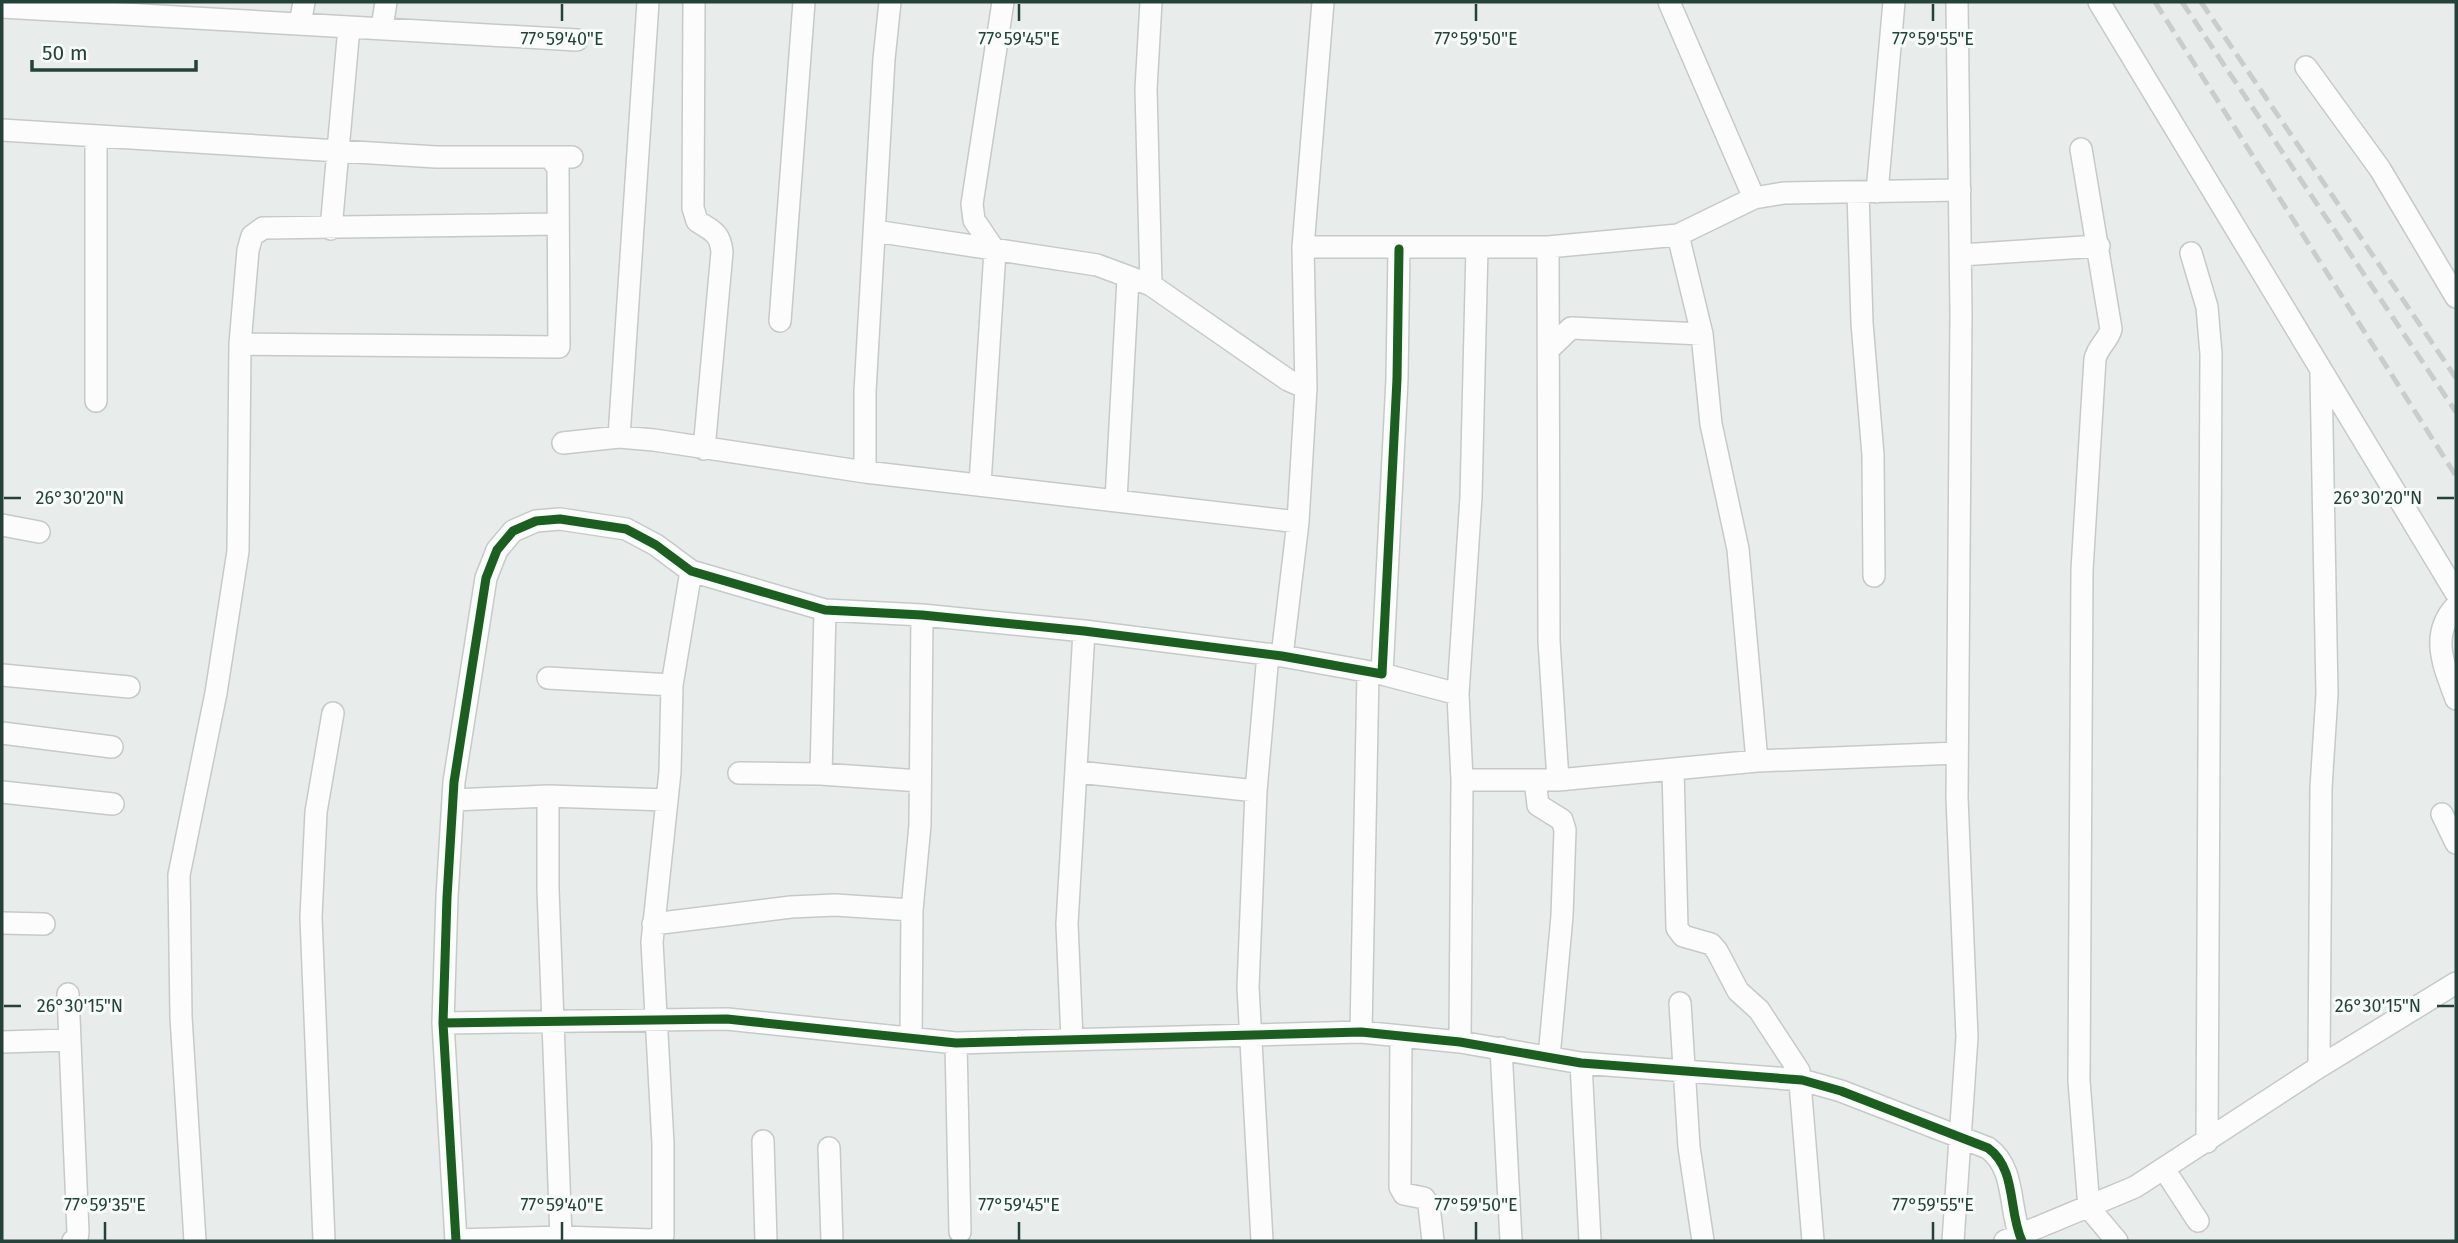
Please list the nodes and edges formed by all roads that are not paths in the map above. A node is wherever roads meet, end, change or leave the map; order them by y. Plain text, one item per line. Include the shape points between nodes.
1 (304, 2) edge
2 (386, 2) edge
3 (648, 2) edge
4 (694, 2) edge
5 (804, 2) edge
6 (890, 2) edge
7 (1003, 2) edge
8 (1151, 2) edge
9 (1323, 2) edge
10 (1669, 2) edge
11 (1894, 2) edge
12 (1957, 2) edge
13 (2099, 2) edge
14 (2, 7) edge
15 (300, 24) junction
16 (349, 27) junction
17 (382, 28) junction
18 (577, 40) dead end
19 (2306, 67) dead end
20 (2, 130) edge
21 (96, 137) junction
22 (2081, 149) dead end
23 (337, 152) junction
24 (550, 158) junction
25 (572, 158) dead end
26 (1960, 190) junction
27 (1867, 192) junction
28 (1754, 198) junction
29 (556, 224) junction
30 (331, 229) junction
31 (875, 231) junction
32 (1678, 235) junction
33 (2099, 246) junction
34 (1303, 247) junction
35 (1477, 247) junction
36 (1548, 247) junction
37 (1399, 248) junction
38 (995, 251) junction
39 (2191, 253) dead end
40 (1961, 256) junction
41 (1128, 279) junction
42 (1151, 285) junction
43 (2456, 297) edge
44 (780, 321) dead end
45 (1702, 334) junction
46 (240, 344) junction
47 (1549, 349) junction
48 (2321, 374) junction
49 (1306, 388) junction
50 (96, 401) dead end
51 (619, 437) junction
52 (563, 443) dead end
53 (704, 449) junction
54 (865, 472) junction
55 (980, 484) junction
56 (1116, 500) junction
57 (1298, 523) junction
58 (2, 525) edge
59 (39, 532) dead end
60 (691, 571) junction
61 (1874, 576) dead end
62 (2456, 593) edge
63 (2456, 606) edge
64 (825, 610) junction
65 (922, 615) junction
66 (1084, 631) junction
67 (1275, 655) junction
68 (1375, 673) junction
69 (2, 675) edge
70 (548, 678) dead end
71 (672, 685) junction
72 (129, 687) dead end
73 (1458, 694) junction
74 (2456, 699) edge
75 (333, 713) dead end
76 (2, 733) edge
77 (112, 747) dead end
78 (1957, 753) junction
79 (1757, 761) junction
80 (1673, 769) junction
81 (1078, 772) junction
82 (738, 773) dead end
83 (821, 774) junction
84 (1462, 780) junction
85 (1535, 780) junction
86 (1558, 780) junction
87 (920, 781) junction
88 (1256, 791) junction
89 (2, 792) edge
90 (548, 796) junction
91 (453, 800) junction
92 (667, 800) junction
93 (113, 804) dead end
94 (2442, 814) dead end
95 (2456, 843) edge
96 (912, 910) junction
97 (2, 923) edge
98 (653, 924) junction
99 (44, 925) dead end
100 (2456, 983) edge
101 (68, 994) dead end
102 (1680, 1003) dead end
103 (656, 1021) junction
104 (555, 1022) junction
105 (443, 1023) junction
106 (1362, 1032) junction
107 (1249, 1033) junction
108 (1401, 1037) junction
109 (911, 1038) junction
110 (1072, 1039) junction
111 (68, 1040) junction
112 (2, 1042) edge
113 (1460, 1042) junction
114 (956, 1043) junction
115 (1501, 1048) junction
116 (1549, 1057) junction
117 (1581, 1063) junction
118 (2319, 1068) junction
119 (1684, 1069) junction
120 (1802, 1080) junction
121 (1960, 1137) junction
122 (763, 1141) dead end
123 (2207, 1142) junction
124 (829, 1148) dead end
125 (2164, 1169) junction
126 (2089, 1208) junction
127 (2198, 1221) dead end
128 (960, 1232) dead end
129 (561, 1237) junction
130 (2016, 1240) edge
131 (73, 1241) edge
132 (195, 1241) edge
133 (324, 1241) edge
134 (456, 1241) edge
135 (766, 1241) edge
136 (832, 1241) edge
137 (1262, 1241) edge
138 (1433, 1241) edge
139 (1511, 1241) edge
140 (1590, 1241) edge
141 (1703, 1241) edge
142 (1813, 1241) edge
143 (1953, 1241) edge
144 (2116, 1241) edge

1 - 15 street
2 - 17 street
3 - 51 street
4 - 53 street via 693,208 697,221 721,238 722,252
5 - 44 street
6 - 31 street
7 - 38 street via 972,204 974,220
8 - 42 street via 1146,89
9 - 34 street
10 - 28 street
11 - 27 street
12 - 26 street
13 - 48 street
14 - 15 street
15 - 16 street
16 - 17 street
16 - 23 street
17 - 18 street
19 - 43 street via 2380,169
20 - 21 street
21 - 23 street
21 - 50 street
22 - 33 street
23 - 24 street
23 - 30 street
24 - 25 street
24 - 29 street via 558,168
26 - 27 street
26 - 40 street
27 - 28 street via 1784,192
27 - 61 street via 1862,323 1873,455
28 - 32 street
29 - 30 street
29 - 46 street via 558,347
30 - 46 street via 263,228 253,236 247,250
31 - 38 street
31 - 54 street
32 - 36 street
32 - 45 street
33 - 40 street
33 - 126 street via 2111,329 2095,359 2082,570 2079,1081
34 - 37 street
34 - 49 street
35 - 36 street
35 - 37 street
35 - 73 street via 1471,509
36 - 47 street
37 - 68 street via 1397,379
38 - 41 street via 1097,265
38 - 55 street
39 - 123 street via 2207,307 2211,354
40 - 78 street
41 - 42 street
41 - 56 street
42 - 49 street
45 - 47 street via 1571,328
45 - 79 street via 1711,424 1738,549
46 - 132 street via 238,551 216,693 179,876 181,1017
47 - 86 street via 1549,641
48 - 62 street
48 - 118 street via 2327,694 2321,788
49 - 57 street
51 - 52 street
51 - 53 street
53 - 54 street
54 - 55 street
55 - 56 street
56 - 57 street
57 - 67 street
58 - 59 street
60 - 64 street
60 - 71 street
60 - 91 street via 626,529 560,519 536,521 513,531 497,550 486,578
63 - 74 street via 2440,635
64 - 65 street
64 - 83 street
65 - 66 street
65 - 87 street
66 - 67 street
66 - 81 street
67 - 68 street
67 - 88 street
68 - 73 street
68 - 106 street
69 - 72 street
70 - 71 street
71 - 92 street
73 - 84 street
75 - 133 street via 316,812 311,917
76 - 77 street
78 - 79 street
78 - 121 street via 1967,1037
79 - 80 street
80 - 86 street
80 - 120 street via 1677,929 1717,951 1738,991 1777,1035
81 - 88 street
81 - 110 street via 1067,925
82 - 83 street
83 - 87 street
84 - 85 street
84 - 113 street
85 - 86 street
85 - 116 street via 1538,805 1562,820 1565,830
87 - 96 street
88 - 107 street
89 - 93 street
90 - 91 street
90 - 92 street
90 - 104 street
91 - 105 street
92 - 98 street
94 - 95 street
96 - 98 street via 791,906
96 - 109 street
97 - 99 street
98 - 103 street
100 - 118 street
101 - 111 street
102 - 119 street
103 - 104 street
103 - 109 street via 727,1019
103 - 129 street via 663,1235 652,1240
104 - 105 street
104 - 129 street
105 - 134 street
106 - 107 street
106 - 108 street
107 - 110 street
107 - 137 street
108 - 113 street
108 - 138 street via 1400,1187 1404,1194 1424,1198 1429,1205
109 - 114 street
110 - 114 street
111 - 112 street
111 - 131 street via 78,1232
113 - 115 street
114 - 128 street
115 - 116 street
115 - 139 street
116 - 117 street
117 - 119 street
117 - 140 street
118 - 123 street
119 - 120 street
119 - 141 street via 1689,1147
120 - 121 street
120 - 142 street
121 - 130 street via 2000,1157
121 - 143 street
122 - 135 street
123 - 125 street
124 - 136 street
125 - 126 street
125 - 127 street
126 - 130 street
126 - 144 street
129 - 134 street

